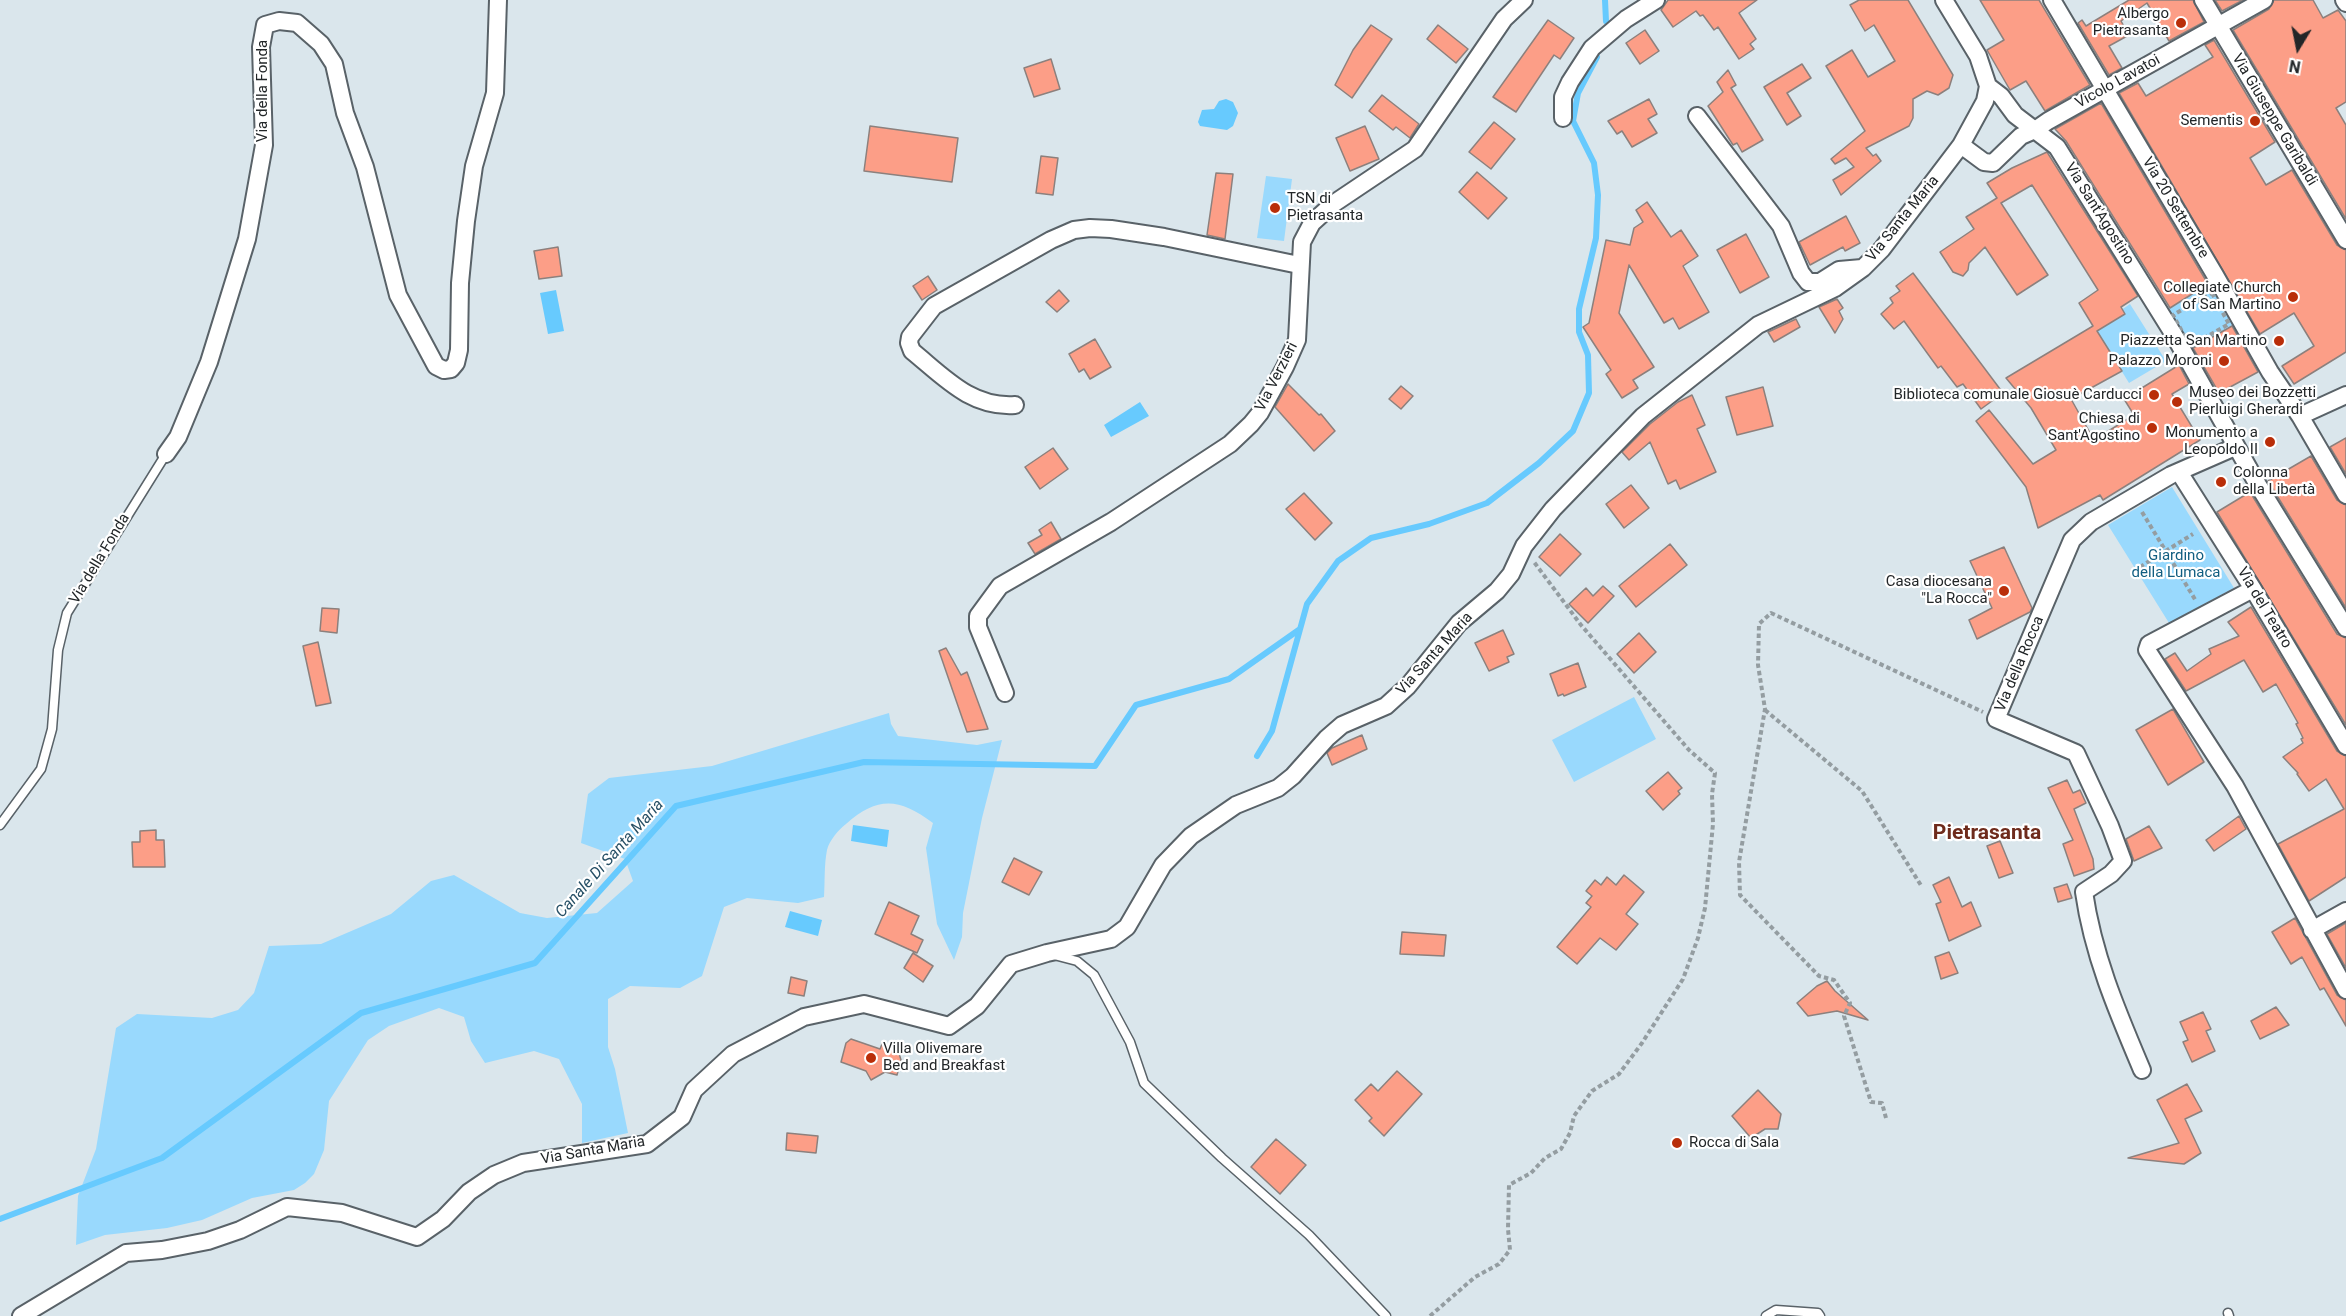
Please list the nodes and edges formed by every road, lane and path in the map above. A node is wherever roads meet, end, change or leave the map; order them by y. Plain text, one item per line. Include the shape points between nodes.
1 (498, 0) edge
2 (1524, 0) edge
3 (1656, 0) edge
4 (1944, 0) edge
5 (2052, 0) edge
6 (2203, 0) edge
7 (2264, 0) edge
8 (2218, 26) junction
9 (1988, 86) junction
10 (2104, 89) junction
11 (1697, 116) dead end
12 (1563, 118) dead end
13 (2035, 130) junction
14 (1961, 145) junction
15 (2346, 240) edge
16 (1299, 265) junction
17 (1863, 268) junction
18 (2221, 309) joint
19 (2346, 395) edge
20 (1015, 405) dead end
21 (2300, 417) junction
22 (2235, 447) junction
23 (166, 454) joint
24 (2179, 472) junction
25 (2346, 495) edge
26 (2133, 499) junction
27 (2193, 534) dead end
28 (1524, 546) junction
29 (2165, 552) junction
30 (2140, 567) dead end
31 (2253, 589) junction
32 (2196, 602) dead end
33 (2346, 628) edge
34 (1005, 693) dead end
35 (1765, 710) junction
36 (1996, 719) junction
37 (2346, 746) edge
38 (0, 825) edge
39 (1923, 887) dead end
40 (2346, 911) edge
41 (2312, 930) junction
42 (1047, 953) junction
43 (2346, 990) edge
44 (2142, 1070) dead end
45 (1886, 1118) dead end
46 (21, 1316) edge
47 (1386, 1316) edge
48 (1430, 1316) edge
49 (1766, 1316) edge
50 (1820, 1316) edge

1 - 23 street, Via della Fonda via 495,93 474,166 460,283 459,350 452,369 436,366 398,294 334,64 321,44 297,22 265,25 261,47 264,145 247,238 209,362 178,437
2 - 16 street, Via Verzieri via 1504,19 1415,149 1333,204 1312,223 1302,242
3 - 12 street via 1592,48 1563,97
4 - 9 street, Via Sant'Agostino via 1978,56
5 - 10 street, Via 20 Settembre
6 - 8 street, Via Giuseppe Garibaldi
7 - 8 street, Vicolo Lavatoi
8 - 10 street, Vicolo Lavatoi
8 - 15 street, Via Giuseppe Garibaldi
9 - 13 street, Via Sant'Agostino
9 - 14 street, Via Santa Maria
10 - 13 street, Vicolo Lavatoi
10 - 21 street, Via 20 Settembre
11 - 17 street via 1781,226 1808,282 1820,282 1839,270
13 - 14 street, Vicolo Lavatoi via 2021,136 1993,164
13 - 22 street, Via Sant'Agostino via 2057,147 2174,335
14 - 17 street, Via Santa Maria via 1882,249
16 - 20 street via 1111,229 1074,230 1051,240 934,306 910,337 912,351 965,393 990,404
16 - 34 street, Via Verzieri via 1297,340 1251,424 1230,444 1111,522 1000,586 978,616 978,627
17 - 28 street, Via Santa Maria via 1835,288 1758,324 1643,416 1553,509
18 - 18 path via 2229,324 2190,346 2173,315 2212,293
19 - 21 street
21 - 25 street, Via 20 Settembre
22 - 24 street, Via della Rocca
22 - 33 street, Via Sant'Agostino
23 - 38 lane, Via della Fonda via 67,614 58,650 52,729 41,769
24 - 26 street, Via della Rocca
24 - 31 street, Via del Teatro
26 - 29 path
26 - 36 street, Via della Rocca via 2091,522 2072,540
27 - 29 path
28 - 42 street, Via Santa Maria via 1497,591 1459,623 1408,686 1386,706 1342,725 1278,788 1236,805 1191,836 1163,865 1127,927 1111,939
28 - 48 path via 1581,625 1689,750 1715,773 1705,908 1683,979 1642,1043 1619,1074 1592,1091 1574,1116 1561,1149 1509,1185 1510,1250 1499,1263 1475,1277
29 - 30 path
29 - 32 path
31 - 37 street, Via del Teatro
31 - 41 street via 2149,644 2147,650 2235,786
35 - 36 path via 1758,665 1759,624 1771,613
35 - 39 path via 1863,791
35 - 45 path via 1739,862 1740,895 1819,976 1834,980 1850,1003 1844,1016 1871,1102 1882,1102
36 - 44 street, Via della Rocca via 2076,753 2110,826 2123,861 2084,892 2101,969
40 - 41 street
41 - 43 street
42 - 46 street, Via Santa Maria via 1011,964 976,1006 949,1026 864,1004 804,1017 733,1054 694,1090 682,1117 647,1144 523,1163 494,1175 469,1192 443,1220 417,1237 342,1213 287,1207 208,1241 126,1253
42 - 47 lane via 1077,961 1094,975 1130,1041 1144,1083 1309,1235
49 - 50 lane via 1776,1310

